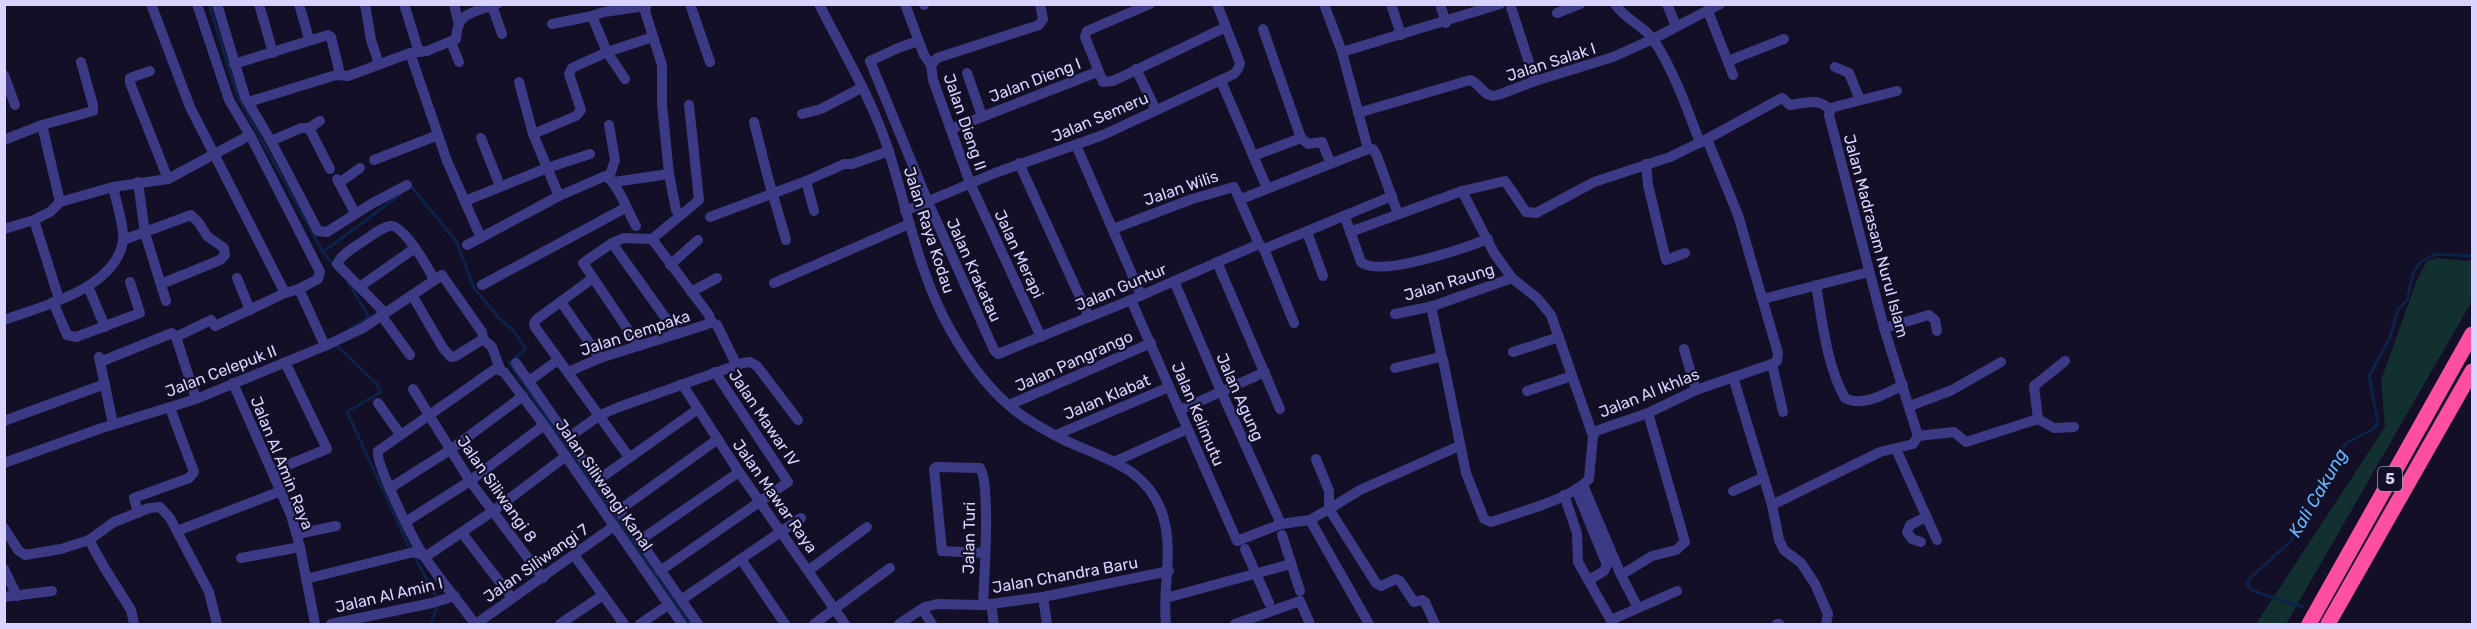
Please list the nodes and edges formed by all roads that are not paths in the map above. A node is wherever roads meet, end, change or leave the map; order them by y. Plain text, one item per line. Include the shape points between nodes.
1 (151, 4) edge
2 (197, 4) edge
3 (217, 4) edge
4 (259, 4) edge
5 (299, 4) edge
6 (365, 4) edge
7 (404, 4) edge
8 (454, 4) edge
9 (690, 4) edge
10 (819, 4) edge
11 (905, 4) edge
12 (1040, 4) edge
13 (1150, 4) edge
14 (1217, 4) edge
15 (1324, 4) edge
16 (1391, 4) edge
17 (1440, 4) edge
18 (1500, 4) edge
19 (1509, 4) edge
20 (1580, 4) edge
21 (1615, 4) edge
22 (1666, 4) edge
23 (1720, 4) edge
24 (495, 5) edge
25 (646, 5) edge
26 (1708, 11) junction
27 (1557, 13) dead end
28 (592, 16) junction
29 (458, 21) junction
30 (1446, 22) junction
31 (552, 24) dead end
32 (1676, 26) junction
33 (1226, 27) junction
34 (1263, 29) dead end
35 (502, 34) dead end
36 (1401, 34) junction
37 (653, 37) junction
38 (309, 39) junction
39 (1653, 39) junction
40 (1784, 39) dead end
41 (918, 41) junction
42 (451, 42) junction
43 (608, 52) junction
44 (1342, 52) junction
45 (273, 53) junction
46 (415, 53) junction
47 (1728, 61) junction
48 (81, 62) dead end
49 (459, 62) dead end
50 (710, 62) dead end
51 (234, 64) junction
52 (379, 64) junction
53 (931, 65) junction
54 (1835, 67) dead end
55 (1136, 69) junction
56 (150, 71) dead end
57 (1097, 72) junction
58 (967, 73) dead end
59 (340, 74) junction
60 (4, 75) edge
61 (1733, 75) dead end
62 (625, 79) dead end
63 (519, 81) dead end
64 (1221, 81) junction
65 (1535, 81) junction
66 (861, 88) junction
67 (1897, 91) dead end
68 (239, 99) junction
69 (1860, 100) junction
70 (15, 105) dead end
71 (689, 105) dead end
72 (1156, 110) junction
73 (1830, 110) junction
74 (1358, 113) junction
75 (802, 114) dead end
76 (982, 116) junction
77 (320, 121) dead end
78 (754, 122) dead end
79 (42, 125) junction
80 (609, 125) dead end
81 (309, 128) junction
82 (951, 129) junction
83 (533, 134) junction
84 (250, 135) junction
85 (438, 135) junction
86 (481, 138) dead end
87 (1301, 138) junction
88 (4, 140) edge
89 (271, 141) junction
90 (1704, 141) junction
91 (1076, 145) junction
92 (1368, 149) junction
93 (889, 151) junction
94 (215, 154) junction
95 (590, 154) dead end
96 (1253, 156) junction
97 (374, 160) dead end
98 (1330, 162) junction
99 (1019, 163) junction
100 (1646, 164) junction
101 (360, 168) dead end
102 (547, 168) junction
103 (330, 169) dead end
104 (669, 174) junction
105 (168, 179) junction
106 (612, 180) junction
107 (806, 181) junction
108 (138, 182) junction
109 (970, 183) junction
110 (407, 185) dead end
111 (500, 186) junction
112 (114, 187) junction
113 (1267, 188) junction
114 (1462, 191) junction
115 (773, 193) junction
116 (559, 196) junction
117 (1392, 196) junction
118 (1241, 199) junction
119 (465, 201) junction
120 (60, 202) junction
121 (927, 202) junction
122 (625, 208) junction
123 (814, 211) dead end
124 (905, 211) junction
125 (355, 213) junction
126 (1398, 214) junction
127 (675, 216) junction
128 (710, 217) dead end
129 (1345, 217) junction
130 (34, 220) junction
131 (909, 224) junction
132 (636, 226) dead end
133 (4, 229) edge
134 (1113, 229) junction
135 (1307, 232) junction
136 (1350, 232) junction
137 (145, 233) junction
138 (481, 238) junction
139 (652, 239) junction
140 (1488, 239) junction
141 (123, 240) junction
142 (698, 240) dead end
143 (786, 240) dead end
144 (612, 243) junction
145 (467, 245) dead end
146 (1262, 246) junction
147 (415, 248) junction
148 (1685, 253) dead end
149 (1217, 262) junction
150 (670, 265) junction
151 (1869, 272) junction
152 (1323, 276) dead end
153 (237, 278) dead end
154 (593, 278) junction
155 (1512, 278) junction
156 (434, 279) junction
157 (717, 279) dead end
158 (1174, 281) junction
159 (130, 282) dead end
160 (774, 283) dead end
161 (161, 284) junction
162 (482, 285) dead end
163 (1816, 285) junction
164 (360, 286) junction
165 (300, 289) junction
166 (90, 291) dead end
167 (691, 292) junction
168 (285, 293) junction
169 (412, 295) junction
170 (1136, 297) junction
171 (1764, 300) junction
172 (56, 301) junction
173 (166, 301) dead end
174 (561, 302) junction
175 (1431, 306) junction
176 (250, 310) junction
177 (383, 314) junction
178 (1395, 314) dead end
179 (1089, 317) junction
180 (4, 320) edge
181 (711, 322) junction
182 (1294, 323) dead end
183 (105, 327) junction
184 (1884, 328) junction
185 (1937, 331) dead end
186 (676, 334) junction
187 (2472, 334) edge
188 (176, 337) junction
189 (1041, 337) junction
190 (1559, 337) junction
191 (483, 339) junction
192 (1151, 343) junction
193 (327, 346) junction
194 (639, 346) junction
195 (1684, 349) dead end
196 (994, 350) joint
197 (1513, 352) dead end
198 (410, 355) dead end
199 (600, 358) junction
200 (1442, 358) junction
201 (558, 360) junction
202 (2065, 361) dead end
203 (285, 362) junction
204 (2001, 362) dead end
205 (516, 363) dead end
206 (736, 364) junction
207 (1772, 364) junction
208 (1395, 368) dead end
209 (498, 369) junction
210 (2472, 371) edge
211 (568, 372) junction
212 (715, 372) junction
213 (1265, 372) junction
214 (1572, 376) junction
215 (1733, 377) junction
216 (529, 381) junction
217 (105, 384) junction
218 (233, 384) junction
219 (682, 384) junction
220 (1903, 385) junction
221 (1169, 387) junction
222 (413, 389) dead end
223 (1696, 390) junction
224 (1221, 391) junction
225 (1527, 391) dead end
226 (523, 396) junction
227 (196, 399) junction
228 (378, 403) dead end
229 (1009, 405) junction
230 (1910, 406) junction
231 (170, 408) junction
232 (698, 409) junction
233 (1280, 409) dead end
234 (1180, 410) junction
235 (1783, 412) dead end
236 (1648, 413) junction
237 (430, 416) junction
238 (600, 416) junction
239 (2038, 419) junction
240 (798, 420) dead end
241 (4, 421) edge
242 (113, 424) junction
243 (544, 425) junction
244 (2074, 427) dead end
245 (1187, 429) junction
246 (400, 434) junction
247 (1056, 435) junction
248 (1593, 436) junction
249 (1918, 436) junction
250 (568, 438) junction
251 (717, 439) junction
252 (1459, 446) junction
253 (1896, 448) junction
254 (450, 450) junction
255 (566, 456) junction
256 (629, 457) junction
257 (1316, 459) dead end
258 (1116, 461) junction
259 (4, 463) edge
260 (273, 471) junction
261 (739, 472) junction
262 (1762, 478) junction
263 (598, 480) junction
264 (470, 481) junction
265 (1580, 487) junction
266 (390, 488) junction
267 (281, 490) junction
268 (1733, 490) dead end
269 (1564, 495) junction
270 (761, 503) junction
271 (1772, 505) junction
272 (1329, 509) junction
273 (493, 511) junction
274 (618, 511) junction
275 (138, 513) junction
276 (1926, 517) junction
277 (801, 518) dead end
278 (1310, 520) junction
279 (407, 521) junction
280 (336, 526) dead end
281 (614, 526) junction
282 (867, 527) dead end
283 (4, 528) edge
284 (1282, 530) junction
285 (177, 531) junction
286 (781, 531) junction
287 (462, 532) junction
288 (297, 534) junction
289 (89, 540) junction
290 (1937, 540) dead end
291 (639, 541) junction
292 (1922, 542) dead end
293 (1241, 545) junction
294 (300, 547) junction
295 (984, 553) junction
296 (414, 554) junction
297 (574, 555) junction
298 (242, 558) dead end
299 (741, 559) junction
300 (1291, 564) junction
301 (890, 568) dead end
302 (4, 569) edge
303 (809, 570) junction
304 (660, 571) junction
305 (1169, 572) junction
306 (1624, 572) junction
307 (1255, 576) junction
308 (543, 578) junction
309 (306, 579) junction
310 (1589, 580) junction
311 (52, 591) dead end
312 (1300, 591) dead end
313 (1677, 591) dead end
314 (603, 595) junction
315 (17, 596) junction
316 (4, 597) edge
317 (450, 597) junction
318 (1043, 597) junction
319 (512, 598) junction
320 (1167, 598) junction
321 (681, 600) junction
322 (1269, 603) dead end
323 (668, 604) junction
324 (987, 604) junction
325 (1638, 608) junction
326 (922, 609) junction
327 (835, 610) junction
328 (1612, 622) edge
329 (134, 624) edge
330 (217, 624) edge
331 (315, 624) edge
332 (331, 624) edge
333 (476, 624) edge
334 (560, 624) edge
335 (624, 624) edge
336 (640, 624) edge
337 (682, 624) edge
338 (698, 624) edge
339 (785, 624) edge
340 (814, 624) edge
341 (845, 624) edge
342 (899, 624) edge
343 (932, 624) edge
344 (994, 624) edge
345 (1047, 624) edge
346 (1166, 624) edge
347 (1235, 624) edge
348 (1310, 624) edge
349 (1369, 624) edge
350 (1435, 624) edge
351 (1826, 624) edge
352 (2309, 624) edge
353 (2328, 624) edge

1 - 94 street via 190,107
2 - 68 street
3 - 51 street
4 - 45 street
5 - 38 street
6 - 52 street
7 - 46 street
8 - 29 street
9 - 50 street
10 - 66 street, Jalan Raya Kodau
11 - 41 street
12 - 53 street, Jalan Dieng II via 1043,20 1039,25 937,58
13 - 57 street via 1087,31 1085,37
14 - 33 street, Jalan Semeru
15 - 44 street
16 - 36 street
17 - 30 street
18 - 30 street
19 - 65 street
20 - 27 street
21 - 39 street
22 - 32 street
23 - 26 street, Jalan Salak I
24 - 29 street
24 - 35 street
25 - 28 street
25 - 37 street
26 - 32 street, Jalan Salak I
26 - 47 street
28 - 31 street
28 - 43 street
29 - 42 street via 456,39
30 - 36 street
32 - 39 street, Jalan Salak I
33 - 55 street
33 - 64 street, Jalan Semeru via 1240,63 1234,74
34 - 87 street
36 - 44 street
37 - 43 street
37 - 104 street via 662,65
38 - 45 street
38 - 59 street via 331,37
39 - 65 street, Jalan Salak I via 1613,57
39 - 90 street
40 - 47 street
41 - 53 street
41 - 121 street, Jalan Krakatau via 870,61
42 - 46 street
42 - 49 street
43 - 62 street
43 - 83 street via 572,68 569,74 580,110 576,116
44 - 74 street
45 - 51 street
46 - 52 street
46 - 85 street
47 - 61 street
48 - 79 street via 93,111
51 - 68 street
52 - 59 street via 348,76
53 - 82 street, Jalan Dieng II
54 - 69 street via 1849,73
55 - 57 street via 1107,83
55 - 72 street
56 - 105 street via 133,76 130,83
57 - 76 street, Jalan Dieng I
58 - 76 street
59 - 68 street
60 - 70 street
63 - 83 street
64 - 72 street, Jalan Semeru
64 - 96 street
65 - 74 street, Jalan Salak I via 1492,97 1470,80
66 - 75 street via 822,109
66 - 93 street, Jalan Raya Kodau
67 - 69 street
68 - 84 street
68 - 89 street
69 - 73 street
71 - 127 street via 699,200
72 - 91 street, Jalan Semeru
73 - 90 street via 1816,101 1791,105 1782,98
73 - 151 street, Jalan Madrasam Nurul Islam
74 - 92 street
76 - 82 street, Jalan Dieng I
77 - 81 street
78 - 115 street
79 - 88 street
79 - 120 street
80 - 106 street via 615,160
81 - 89 street
81 - 103 street
82 - 109 street, Jalan Dieng II
83 - 102 street
84 - 94 street
84 - 165 street via 320,272 318,279
85 - 97 street
85 - 119 street
86 - 111 street
87 - 96 street
87 - 98 street via 1308,144 1322,142
89 - 125 street via 318,231 327,232
90 - 100 street
90 - 171 street via 1738,215
91 - 99 street, Jalan Semeru
91 - 134 street, Jalan Kelimutu
92 - 98 street
92 - 117 street via 1373,149 1377,156
93 - 107 street via 844,164
93 - 124 street, Jalan Raya Kodau
94 - 105 street
94 - 168 street
95 - 102 street
96 - 113 street
98 - 113 street
99 - 109 street, Jalan Semeru
99 - 179 street
100 - 114 street via 1594,182 1536,213 1526,212 1505,182
100 - 148 street via 1666,260
101 - 125 street via 338,181
102 - 111 street
102 - 116 street
104 - 106 street
104 - 127 street
105 - 108 street
106 - 116 street via 598,178
106 - 122 street
107 - 115 street
107 - 123 street
108 - 112 street
108 - 137 street
109 - 121 street, Jalan Semeru
109 - 189 street, Jalan Merapi
110 - 125 street
111 - 119 street
112 - 120 street
112 - 141 street
113 - 118 street
114 - 126 street
114 - 140 street
115 - 128 street
115 - 143 street
116 - 138 street
117 - 126 street
117 - 129 street, Jalan Guntur
118 - 134 street, Jalan Wilis via 1229,186
118 - 146 street
119 - 138 street
120 - 130 street
121 - 124 street, Jalan Semeru
121 - 196 street, Jalan Krakatau
122 - 132 street
122 - 162 street
124 - 131 street, Jalan Raya Kodau
126 - 136 street
127 - 139 street
129 - 135 street, Jalan Guntur
129 - 136 street
130 - 133 street
130 - 172 street
131 - 160 street
131 - 229 street, Jalan Raya Kodau via 927,280 950,329 976,369
134 - 170 street, Jalan Kelimutu
135 - 146 street, Jalan Guntur
135 - 152 street
136 - 140 street via 1364,265 1388,267
137 - 141 street
137 - 161 street
137 - 161 street via 192,215 207,237 224,248 225,255 220,260
138 - 145 street
139 - 144 street via 624,238
139 - 150 street
140 - 155 street
141 - 172 street via 118,255 89,287
142 - 150 street
144 - 154 street via 583,263
144 - 186 street
146 - 149 street, Jalan Guntur
146 - 182 street
147 - 156 street
147 - 164 street
147 - 164 street via 400,229 389,225 363,241 337,261
149 - 158 street, Jalan Guntur
149 - 213 street
150 - 167 street
151 - 163 street
151 - 184 street, Jalan Madrasam Nurul Islam
153 - 176 street
154 - 174 street
154 - 194 street
155 - 175 street, Jalan Raung
155 - 190 street via 1545,307
156 - 169 street, Jalan Celepuk II
156 - 191 street, Jalan Siliwangi Kanal via 442,275 448,280
157 - 167 street
158 - 170 street, Jalan Guntur
158 - 224 street, Jalan Agung
159 - 183 street via 140,313
161 - 173 street
163 - 171 street
163 - 220 street via 1838,387 1845,398 1857,402 1871,399
164 - 177 street
165 - 168 street
165 - 193 street
166 - 183 street
167 - 181 street
168 - 176 street
169 - 177 street, Jalan Celepuk II
169 - 191 street via 451,357
170 - 179 street, Jalan Guntur
170 - 192 street, Jalan Kelimutu
171 - 207 street via 1778,353
172 - 180 street
172 - 183 street via 70,337
174 - 199 street
174 - 201 street via 534,323
175 - 178 street, Jalan Raung
175 - 200 street
176 - 188 street via 214,326 211,320
177 - 193 street, Jalan Celepuk II
177 - 198 street
179 - 189 street, Jalan Guntur
181 - 186 street, Jalan Cempaka
181 - 206 street via 717,325
184 - 185 street via 1929,315
184 - 220 street, Jalan Madrasam Nurul Islam
186 - 194 street, Jalan Cempaka
187 - 352 highway, 5
188 - 217 street via 171,333 100,359
188 - 227 street
189 - 196 street, Jalan Guntur via 998,354
190 - 197 street
190 - 214 street
191 - 209 street, Jalan Siliwangi Kanal via 492,346
192 - 221 street, Jalan Kelimutu
192 - 229 street, Jalan Pangrango
193 - 203 street, Jalan Celepuk II
194 - 199 street, Jalan Cempaka
195 - 223 street
199 - 211 street, Jalan Cempaka
200 - 208 street
200 - 252 street
201 - 211 street
201 - 216 street
202 - 239 street via 2034,386
203 - 218 street, Jalan Celepuk II
203 - 260 street via 327,449
204 - 230 street via 1952,390
205 - 216 street
206 - 212 street
206 - 240 street via 750,362 757,366
207 - 215 street, Jalan Al Ikhlas
207 - 235 street
209 - 226 street, Jalan Siliwangi Kanal
209 - 237 street
210 - 353 highway, 5
211 - 238 street
212 - 219 street
212 - 270 street, Jalan Mawar IV via 788,479 786,485
213 - 224 street
213 - 233 street
214 - 225 street
214 - 248 street
215 - 223 street, Jalan Al Ikhlas
215 - 262 street
216 - 250 street
217 - 241 street
217 - 242 street
218 - 227 street, Jalan Celepuk II
218 - 260 street, Jalan Al Amin Raya
219 - 232 street, Jalan Mawar Raya
219 - 238 street
220 - 230 street, Jalan Madrasam Nurul Islam
221 - 234 street, Jalan Kelimutu
221 - 247 street, Jalan Klabat
222 - 237 street, Jalan Siliwangi 8
223 - 236 street, Jalan Al Ikhlas
224 - 234 street
224 - 284 street, Jalan Agung
226 - 243 street, Jalan Siliwangi Kanal
226 - 254 street
227 - 231 street, Jalan Celepuk II
228 - 246 street
229 - 247 street, Jalan Raya Kodau
230 - 249 street, Jalan Madrasam Nurul Islam
231 - 242 street, Jalan Celepuk II
231 - 275 street via 194,472 189,478 134,498
232 - 251 street, Jalan Mawar Raya
232 - 256 street
234 - 245 street, Jalan Kelimutu
236 - 248 street, Jalan Al Ikhlas via 1600,429
236 - 306 street via 1685,543
237 - 246 street
237 - 254 street, Jalan Siliwangi 8
238 - 250 street
238 - 256 street
239 - 244 street via 2054,428
239 - 249 street via 1966,442 1954,432
242 - 259 street, Jalan Celepuk II
243 - 255 street, Jalan Siliwangi Kanal
243 - 264 street
245 - 258 street
245 - 293 street, Jalan Kelimutu
246 - 266 street via 377,456
247 - 258 street, Jalan Raya Kodau
248 - 265 street, Jalan Al Ikhlas via 1589,479
249 - 253 street via 1912,444
250 - 263 street
251 - 261 street, Jalan Mawar Raya
251 - 274 street
252 - 269 street via 1487,522
252 - 272 street via 1360,490
253 - 271 street via 1880,452
253 - 276 street
254 - 264 street, Jalan Siliwangi 8
254 - 266 street
255 - 273 street
255 - 281 street, Jalan Siliwangi Kanal
256 - 263 street
257 - 272 street via 1329,491
258 - 305 street, Jalan Raya Kodau via 1144,483 1160,507 1166,527
260 - 267 street, Jalan Al Amin Raya
261 - 270 street, Jalan Mawar Raya
261 - 291 street
262 - 268 street
262 - 271 street
263 - 274 street
264 - 273 street, Jalan Siliwangi 8
264 - 279 street
265 - 269 street
265 - 306 street
265 - 310 street via 1606,565 1604,571
266 - 279 street
267 - 285 street
267 - 288 street, Jalan Al Amin Raya
269 - 310 street via 1577,533 1578,562
270 - 286 street, Jalan Mawar Raya
270 - 304 street
271 - 351 street via 1779,540 1815,584 1828,614
272 - 278 street
272 - 350 street via 1376,583 1381,586 1400,580 1414,602 1425,602
273 - 287 street
273 - 308 street, Jalan Siliwangi 8
274 - 291 street
275 - 285 street via 160,507
275 - 289 street via 114,522
276 - 290 street
276 - 292 street via 1910,525 1907,532 1912,539
277 - 286 street
278 - 284 street
278 - 349 street
279 - 296 street
280 - 288 street
281 - 297 street, Jalan Siliwangi 7
281 - 323 street, Jalan Siliwangi Kanal
282 - 303 street
283 - 289 street via 25,555
284 - 293 street
284 - 300 street, Jalan Agung
285 - 330 street via 208,592
286 - 299 street
286 - 303 street, Jalan Mawar Raya
287 - 296 street
287 - 319 street
288 - 294 street, Jalan Al Amin Raya
289 - 329 street via 132,610
291 - 304 street
293 - 307 street, Jalan Kelimutu
294 - 298 street
294 - 309 street, Jalan Al Amin Raya
295 - 295 street, Jalan Turi via 942,551 934,469 980,468 985,508
295 - 324 street, Jalan Turi
296 - 309 street
296 - 317 street
297 - 308 street, Jalan Siliwangi 7
297 - 314 street
299 - 321 street
299 - 339 street
300 - 307 street
300 - 312 street, Jalan Agung
301 - 327 street
302 - 315 street
303 - 327 street, Jalan Mawar Raya
304 - 321 street
305 - 318 street, Jalan Chandra Baru
305 - 320 street, Jalan Raya Kodau
306 - 325 street
307 - 320 street
307 - 322 street, Jalan Kelimutu
308 - 319 street, Jalan Siliwangi 7
309 - 331 street, Jalan Al Amin Raya
310 - 328 street
311 - 315 street
313 - 325 street
314 - 334 street
314 - 335 street
315 - 316 street
317 - 332 street, Jalan Al Amin I
317 - 333 street
318 - 324 street, Jalan Chandra Baru
318 - 345 street
319 - 333 street, Jalan Siliwangi 7
320 - 346 street, Jalan Raya Kodau
321 - 338 street
323 - 336 street
323 - 337 street, Jalan Siliwangi Kanal
324 - 326 street, Jalan Chandra Baru via 937,604
324 - 344 street, Jalan Turi
325 - 328 street
326 - 342 street, Jalan Chandra Baru
326 - 343 street
327 - 340 street
327 - 341 street, Jalan Mawar Raya
347 - 348 street via 1300,601

